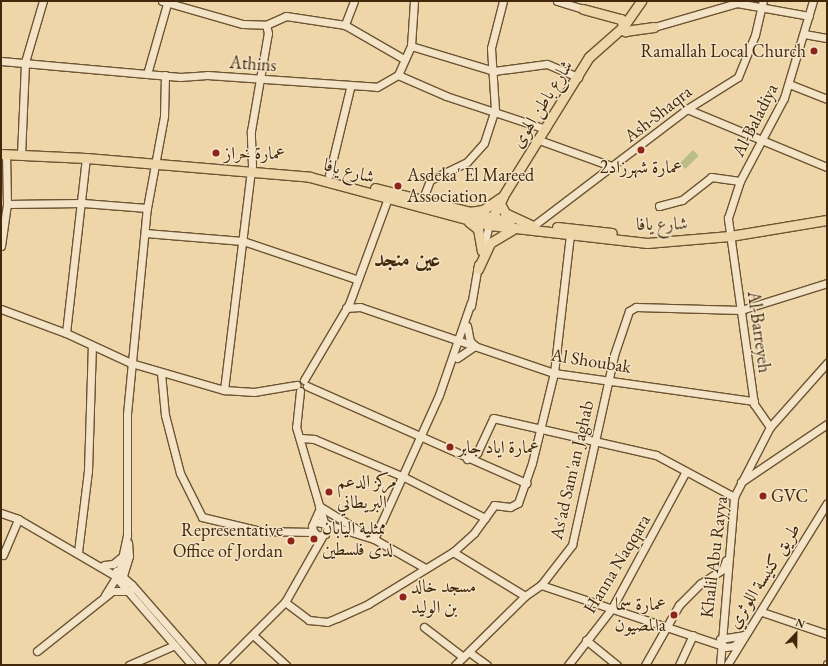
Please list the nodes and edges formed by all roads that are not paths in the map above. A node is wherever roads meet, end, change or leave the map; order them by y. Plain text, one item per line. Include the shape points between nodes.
1 (43, 1) edge
2 (354, 1) edge
3 (414, 1) edge
4 (503, 1) edge
5 (557, 1) edge
6 (641, 1) edge
7 (645, 1) edge
8 (763, 1) edge
9 (813, 2) edge
10 (165, 3) edge
11 (719, 3) edge
12 (583, 9) junction
13 (761, 10) junction
14 (615, 16) junction
15 (636, 16) junction
16 (808, 16) junction
17 (266, 25) junction
18 (345, 25) junction
19 (654, 27) junction
20 (622, 30) junction
21 (804, 34) junction
22 (827, 38) edge
23 (410, 46) junction
24 (404, 59) junction
25 (1, 61) edge
26 (25, 62) junction
27 (494, 71) junction
28 (147, 74) junction
29 (165, 75) junction
30 (398, 75) junction
31 (578, 77) junction
32 (259, 79) junction
33 (789, 84) junction
34 (350, 88) junction
35 (827, 99) edge
36 (687, 109) junction
37 (495, 110) junction
38 (546, 129) junction
39 (539, 140) junction
40 (762, 141) junction
41 (21, 152) junction
42 (3, 153) edge
43 (86, 158) junction
44 (156, 161) junction
45 (614, 167) junction
46 (827, 167) edge
47 (251, 168) junction
48 (329, 175) junction
49 (740, 181) junction
50 (388, 198) junction
51 (501, 199) junction
52 (422, 201) junction
53 (83, 203) junction
54 (7, 204) junction
55 (659, 206) dead end
56 (147, 208) junction
57 (827, 215) edge
58 (466, 216) junction
59 (827, 220) edge
60 (490, 222) junction
61 (533, 226) junction
62 (517, 228) junction
63 (145, 233) junction
64 (730, 233) junction
65 (570, 235) junction
66 (243, 241) junction
67 (1, 246) edge
68 (482, 251) junction
69 (478, 268) junction
70 (356, 279) junction
71 (827, 283) edge
72 (350, 297) junction
73 (471, 302) junction
74 (346, 308) junction
75 (360, 308) junction
76 (1, 309) edge
77 (741, 310) junction
78 (467, 312) junction
79 (467, 326) junction
80 (66, 333) junction
81 (447, 336) junction
82 (461, 341) junction
83 (92, 346) junction
84 (475, 346) junction
85 (457, 358) junction
86 (131, 363) junction
87 (827, 363) edge
88 (161, 373) junction
89 (554, 373) junction
90 (610, 379) junction
91 (306, 383) junction
92 (298, 388) junction
93 (224, 390) junction
94 (439, 394) junction
95 (754, 401) junction
96 (827, 424) edge
97 (770, 427) junction
98 (540, 431) junction
99 (301, 438) junction
100 (420, 438) junction
101 (594, 442) junction
102 (467, 459) junction
103 (685, 473) junction
104 (404, 476) junction
105 (741, 482) junction
106 (526, 483) junction
107 (734, 497) junction
108 (827, 503) edge
109 (319, 506) junction
110 (1, 514) edge
111 (18, 518) junction
112 (485, 518) junction
113 (314, 523) junction
114 (325, 523) junction
115 (339, 528) junction
116 (299, 531) junction
117 (319, 534) junction
118 (363, 534) junction
119 (374, 538) junction
120 (78, 552) junction
121 (453, 552) junction
122 (3, 554) dead end
123 (126, 557) junction
124 (727, 558) junction
125 (106, 568) junction
126 (425, 568) junction
127 (120, 577) junction
128 (711, 578) junction
129 (541, 585) junction
130 (131, 588) junction
131 (111, 589) junction
132 (726, 591) junction
133 (525, 596) junction
134 (285, 602) junction
135 (612, 608) junction
136 (762, 612) junction
137 (667, 625) junction
138 (424, 627) dead end
139 (827, 634) edge
140 (253, 635) junction
141 (693, 635) junction
142 (744, 635) junction
143 (586, 640) junction
144 (719, 642) junction
145 (175, 645) junction
146 (37, 651) dead end
147 (469, 652) junction
148 (463, 657) junction
149 (129, 665) edge
150 (192, 665) edge
151 (202, 665) edge
152 (222, 665) edge
153 (286, 665) edge
154 (455, 665) edge
155 (487, 665) edge
156 (568, 665) edge
157 (618, 665) edge
158 (645, 665) edge
159 (678, 665) edge
160 (720, 665) edge
161 (727, 665) edge

1 - 26 street
2 - 18 street
3 - 23 street
4 - 27 street via 492,36
5 - 12 street
6 - 15 main road
7 - 15 main road
8 - 13 street, Ash-Shaqra
9 - 16 street
10 - 17 street via 243,24
10 - 28 street
11 - 13 street via 737,3
11 - 19 street
12 - 14 main road
12 - 20 main road via 615,20
13 - 16 street
13 - 36 street, Ash-Shaqra via 738,77
14 - 15 main road
14 - 20 main road
15 - 19 main road
15 - 20 main road
16 - 21 street, Al-Baladiya
17 - 18 street via 286,16
17 - 32 street via 268,33
18 - 24 street
19 - 20 main road
20 - 31 main road, شارع باطن الهوى via 587,62
21 - 22 street
21 - 33 street, Al-Baladiya
23 - 24 street
23 - 27 street
24 - 30 street
25 - 26 street, Athins
26 - 28 street, Athins
26 - 41 street
27 - 31 street via 547,64
27 - 37 street
28 - 29 street, Athins
29 - 32 street, Athins
29 - 44 street
30 - 34 street, Athins via 378,87
30 - 37 street via 446,96
31 - 38 main road, شارع باطن الهوى
32 - 34 street, Athins
32 - 47 street via 251,131
33 - 35 street
33 - 40 street, Al-Baladiya
34 - 48 street
36 - 40 street
36 - 45 street, Ash-Shaqra
37 - 38 street
37 - 52 street via 484,143 467,162 430,180
38 - 39 main road, شارع باطن الهوى
39 - 45 street
39 - 51 main road, شارع باطن الهوى
40 - 46 street
40 - 49 street, Al-Baladiya
41 - 42 main road, شارع يافا
41 - 43 main road, شارع يافا
41 - 44 main road, شارع يافا
42 - 54 street
43 - 44 main road, شارع يافا
43 - 53 street
44 - 47 main road, شارع يافا
44 - 56 street
45 - 61 street, Ash-Shaqra
47 - 48 main road, شارع يافا
47 - 50 main road, شارع يافا via 310,177
47 - 66 street
48 - 52 main road, شارع يافا
49 - 55 street via 711,177 682,200
49 - 64 street, Al-Baladiya via 728,218
50 - 58 main road, شارع يافا
50 - 70 street
51 - 58 main road via 483,210
51 - 60 main road, شارع باطن الهوى
51 - 61 main road via 506,213
52 - 58 main road, شارع يافا
53 - 54 street
53 - 56 street
53 - 80 street
54 - 67 street
56 - 63 street
57 - 64 main road, شارع يافا
58 - 60 main road, شارع يافا
58 - 68 main road via 478,230
59 - 64 main road, شارع يافا
60 - 61 main road, شارع يافا
60 - 62 main road, شارع يافا
60 - 68 street
61 - 64 main road, شارع يافا via 654,238
62 - 65 main road, شارع يافا
62 - 69 main road via 494,239
63 - 66 street
63 - 86 street
64 - 65 main road, شارع يافا via 666,244
64 - 77 street, Al-Barreyeh
65 - 89 street
66 - 70 street
66 - 93 street
68 - 69 street
69 - 73 street
70 - 72 street
71 - 77 street
72 - 74 street
72 - 75 street, Al Shoubak
73 - 78 street
73 - 79 street
74 - 75 street, Al Shoubak
74 - 91 street
75 - 81 street, Al Shoubak
76 - 80 street
77 - 90 street, As'ad Sam'an Jaghab via 636,307 622,324
77 - 95 street, Al-Barreyeh
78 - 81 street via 459,331
78 - 82 street
79 - 82 street
79 - 84 street via 470,341
80 - 83 street
81 - 82 street, Al Shoubak
82 - 84 street, Al Shoubak
82 - 85 street
82 - 94 street
83 - 86 street
83 - 120 street via 88,471
84 - 85 street
84 - 89 street, Al Shoubak
85 - 94 street
86 - 88 street
86 - 123 street
87 - 97 street, Khalil Abu Rayya
88 - 93 street
88 - 116 street via 165,415 180,473 202,517 261,531
89 - 90 street, Al Shoubak
89 - 98 street
90 - 95 street, Al Shoubak
90 - 101 street, As'ad Sam'an Jaghab
91 - 92 street
91 - 100 street
92 - 93 street via 254,392
92 - 99 street via 295,419
94 - 100 street
95 - 97 street, Al-Barreyeh
96 - 105 street
97 - 105 street, Khalil Abu Rayya
98 - 101 street
98 - 102 street via 493,418 477,453
98 - 106 street
99 - 104 street via 314,439
99 - 109 street
100 - 102 street
100 - 104 street
101 - 103 street via 656,455
101 - 129 street, As'ad Sam'an Jaghab via 572,545
102 - 106 street
103 - 107 street
103 - 135 street, Hanna Naqqara
104 - 112 street
104 - 119 street
105 - 107 street, Khalil Abu Rayya
106 - 112 street via 518,503 510,507 494,505
107 - 124 street, Khalil Abu Rayya
108 - 136 street, طريق كنيسة اللوثري
109 - 113 street
109 - 114 street
109 - 118 street
110 - 111 street
111 - 120 street
111 - 122 street
112 - 121 street
113 - 114 street
113 - 116 street
113 - 117 street
114 - 115 street
114 - 117 street
115 - 117 street
115 - 118 street
116 - 117 street
117 - 134 street via 319,543
118 - 119 street
119 - 126 street
120 - 125 street
121 - 126 street
121 - 133 street
123 - 125 street
123 - 127 street
123 - 130 street
124 - 128 street via 723,570
124 - 132 street, Khalil Abu Rayya
125 - 127 street
125 - 131 street
126 - 134 street via 368,604 327,622 309,620
127 - 130 street
127 - 131 street
128 - 132 street via 719,581
128 - 137 street via 679,605
129 - 133 street, As'ad Sam'an Jaghab
129 - 135 street
130 - 131 street
130 - 145 street
130 - 151 street
131 - 146 street
132 - 144 street, Khalil Abu Rayya
133 - 147 street, As'ad Sam'an Jaghab
134 - 140 street
135 - 137 street
135 - 143 street, Hanna Naqqara
136 - 139 street
136 - 142 street, طريق كنيسة اللوثري
137 - 141 street
137 - 158 street
138 - 148 street
140 - 152 street
140 - 153 street
141 - 144 street
141 - 159 street
142 - 144 street via 734,646
142 - 161 street, طريق كنيسة اللوثري
143 - 156 street, Hanna Naqqara
143 - 157 street
144 - 160 street, Khalil Abu Rayya
145 - 149 street
145 - 150 street
147 - 148 street, As'ad Sam'an Jaghab
147 - 155 street
148 - 154 street, As'ad Sam'an Jaghab

